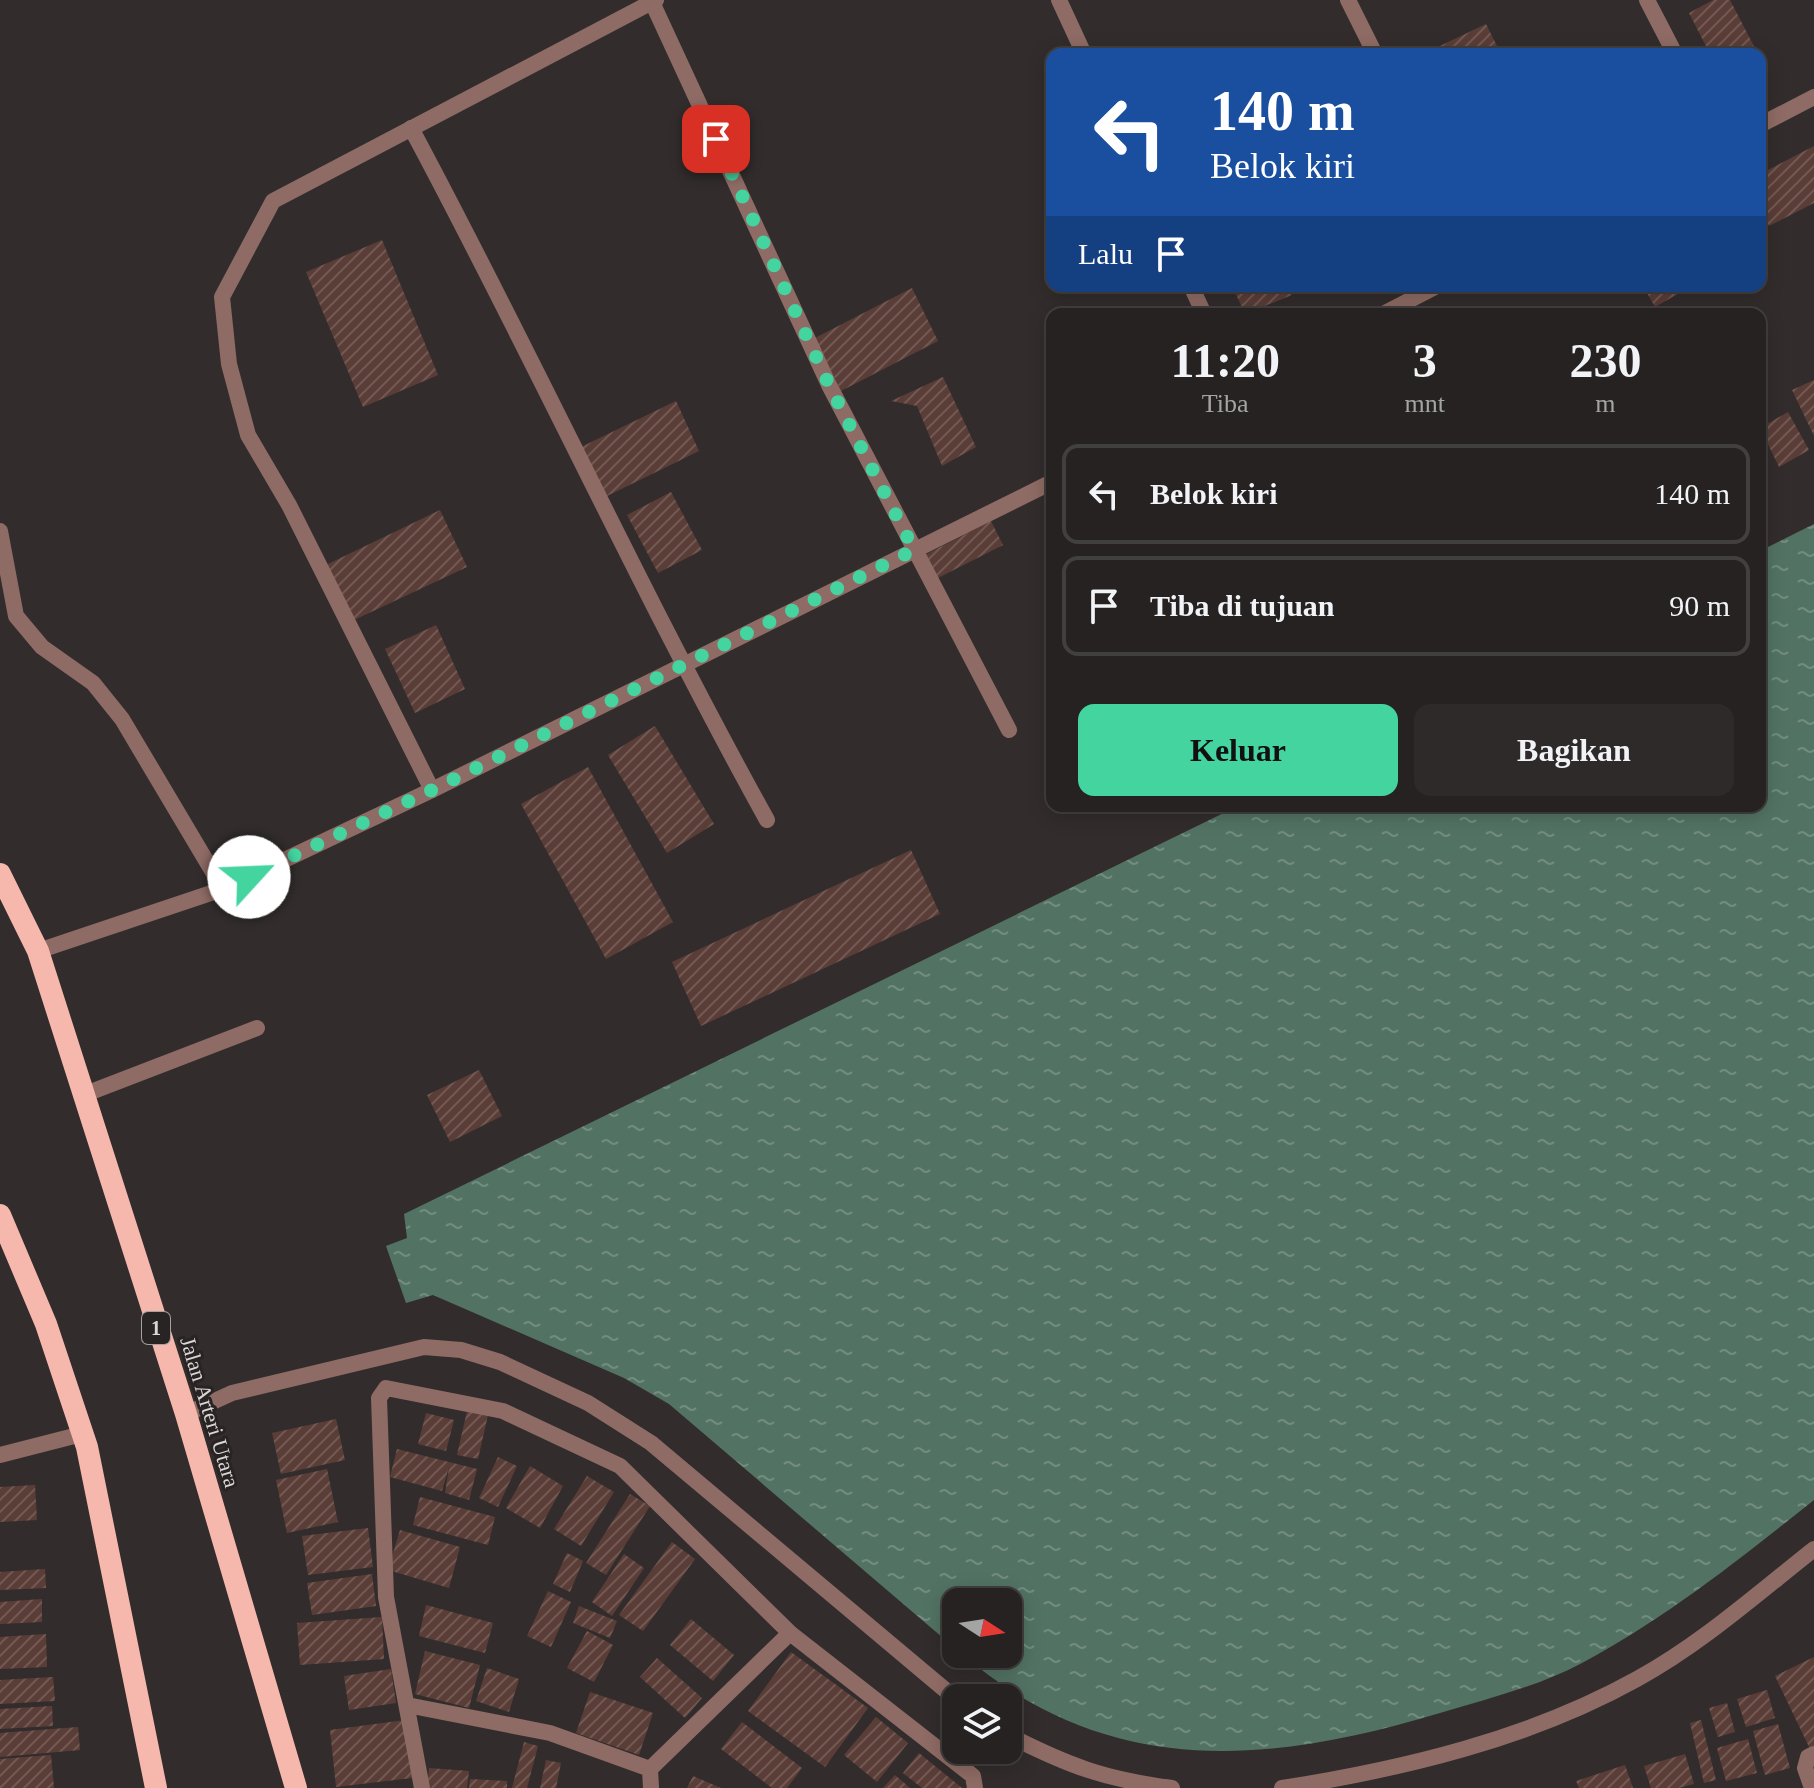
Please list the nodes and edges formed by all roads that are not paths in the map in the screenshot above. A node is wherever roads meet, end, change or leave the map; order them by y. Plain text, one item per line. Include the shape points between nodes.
1 (1059, 0) edge
2 (1348, 0) edge
3 (1647, 0) edge
4 (653, 1) edge
5 (1081, 48) edge
6 (1372, 48) edge
7 (1672, 48) edge
8 (1814, 97) edge
9 (1766, 122) edge
10 (411, 128) junction
11 (1425, 292) edge
12 (1395, 308) edge
13 (1046, 485) edge
14 (0, 531) edge
15 (914, 550) junction
16 (680, 664) junction
17 (1009, 730) dead end
18 (432, 790) junction
19 (767, 820) dead end
20 (0, 874) edge
21 (223, 889) junction
22 (38, 951) junction
23 (257, 1028) dead end
24 (83, 1095) junction
25 (0, 1215) edge
26 (186, 1414) junction
27 (82, 1434) junction
28 (0, 1455) edge
29 (1814, 1549) edge
30 (790, 1633) junction
31 (942, 1687) edge
32 (407, 1705) junction
33 (1022, 1742) edge
34 (1810, 1758) edge
35 (650, 1769) junction
36 (976, 1785) edge
37 (155, 1786) edge
38 (296, 1788) edge
39 (422, 1788) edge
40 (651, 1788) edge
41 (1172, 1788) edge
42 (1282, 1788) edge
43 (1812, 1788) edge

1 - 5 street
2 - 6 street
3 - 7 street
4 - 10 street
4 - 15 street via 829,385
8 - 9 street
10 - 16 street
10 - 18 street via 273,201 222,297 229,364 248,435 289,505
11 - 12 street
13 - 15 street
14 - 21 street via 16,616 42,647 93,683 122,719
15 - 16 street
15 - 17 street
16 - 18 street
16 - 19 street
18 - 21 street
20 - 22 highway, Jalan Arteri Utara / 1
21 - 22 street
22 - 24 highway, Jalan Arteri Utara / 1
23 - 24 street
24 - 26 highway, Jalan Arteri Utara / 1
25 - 27 highway via 46,1324
26 - 31 street via 232,1393 424,1347 461,1350 500,1362 588,1403 651,1443
26 - 38 highway, Jalan Arteri Utara / 1
27 - 28 street
27 - 37 highway
29 - 42 street via 1723,1622 1638,1679 1556,1718 1451,1752
30 - 32 street via 620,1466 503,1411 386,1388 379,1398 386,1597
30 - 35 street
30 - 36 street
32 - 35 street via 550,1733
32 - 39 street
33 - 41 street via 1115,1781
34 - 43 street
35 - 40 street

